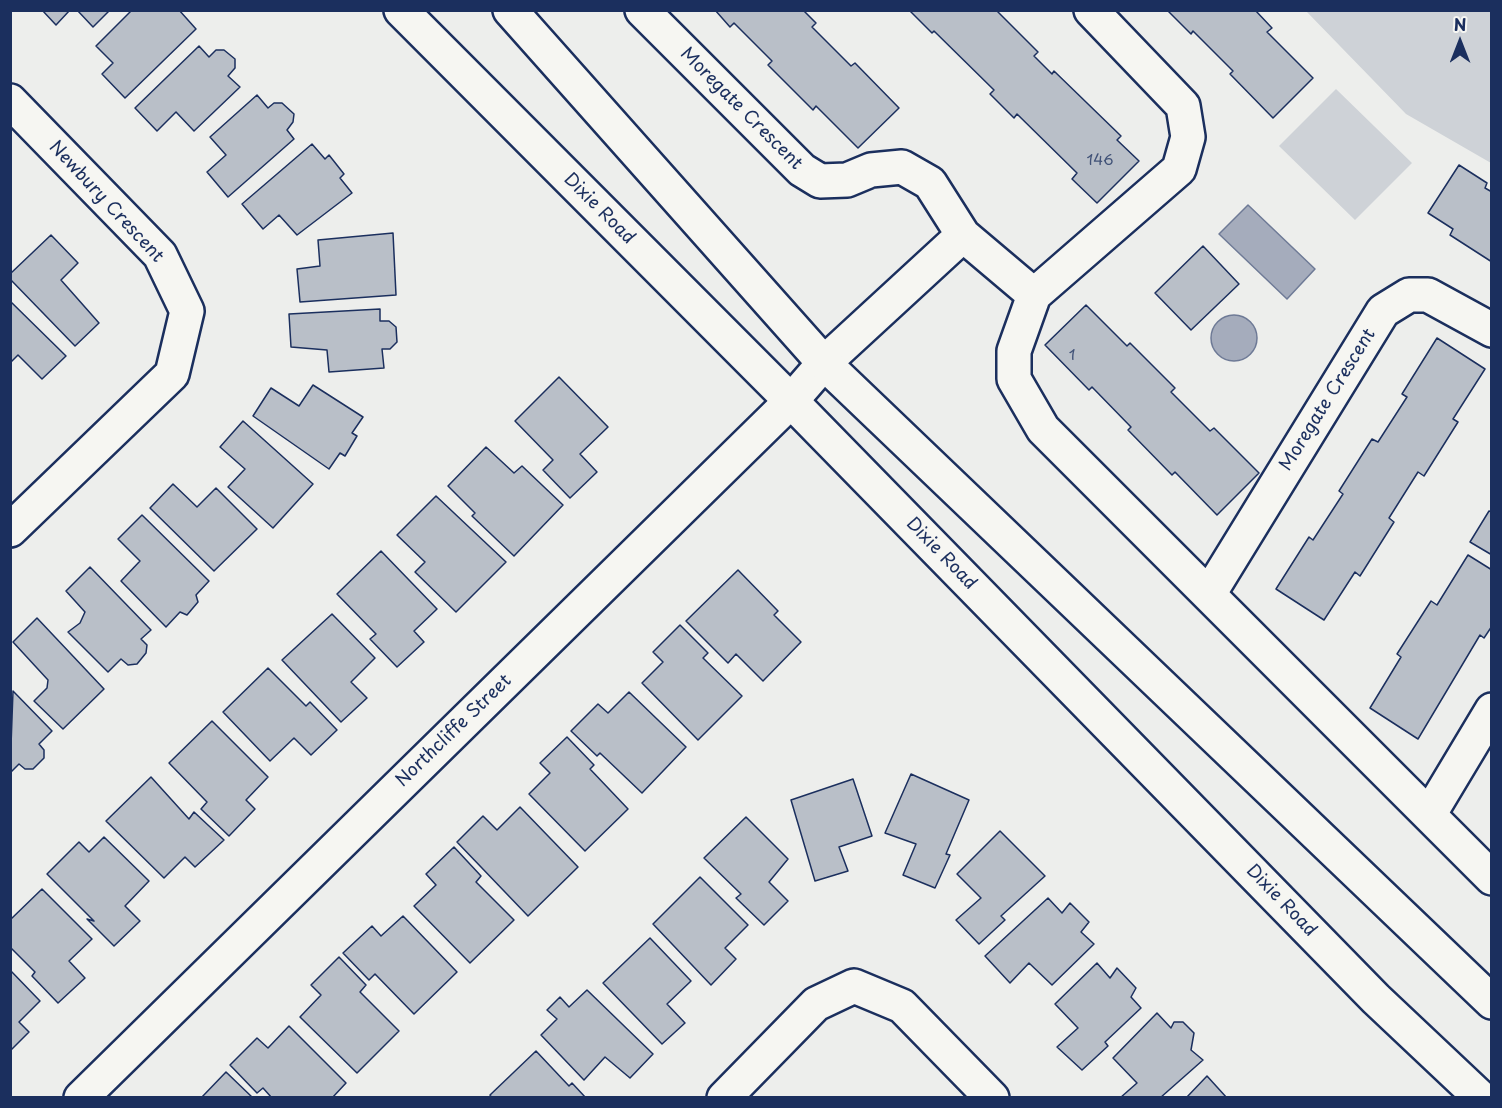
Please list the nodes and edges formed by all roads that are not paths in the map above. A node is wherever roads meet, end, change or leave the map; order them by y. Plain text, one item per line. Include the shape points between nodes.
1 (401, 10) edge
2 (510, 10) edge
3 (642, 10) edge
4 (1091, 10) edge
5 (10, 101) edge
6 (963, 235) junction
7 (1034, 295) junction
8 (1491, 330) edge
9 (824, 363) junction
10 (791, 401) junction
11 (10, 530) edge
12 (1209, 594) junction
13 (1491, 710) edge
14 (1429, 815) junction
15 (1491, 878) edge
16 (1491, 1002) edge
17 (81, 1098) edge
18 (724, 1098) edge
19 (992, 1098) edge
20 (1481, 1098) edge

1 - 10 street, Dixie Road
2 - 9 street
3 - 6 street, Moregate Crescent via 802,170 820,181 829,181 902,167 930,183
4 - 7 street via 1183,106 1188,137 1179,169
5 - 11 street, Newbury Crescent via 160,255 187,312 172,374
6 - 7 street, Moregate Crescent
6 - 9 street
7 - 12 street via 1014,351 1014,379 1025,399 1043,429
8 - 12 street, Moregate Crescent via 1428,295 1409,295 1383,311
9 - 10 street, Northcliffe Street
9 - 16 street
10 - 17 street, Northcliffe Street
10 - 20 street, Dixie Road via 1376,999
12 - 14 street
13 - 14 street
14 - 15 street
18 - 19 street via 816,1004 854,986 902,1006

